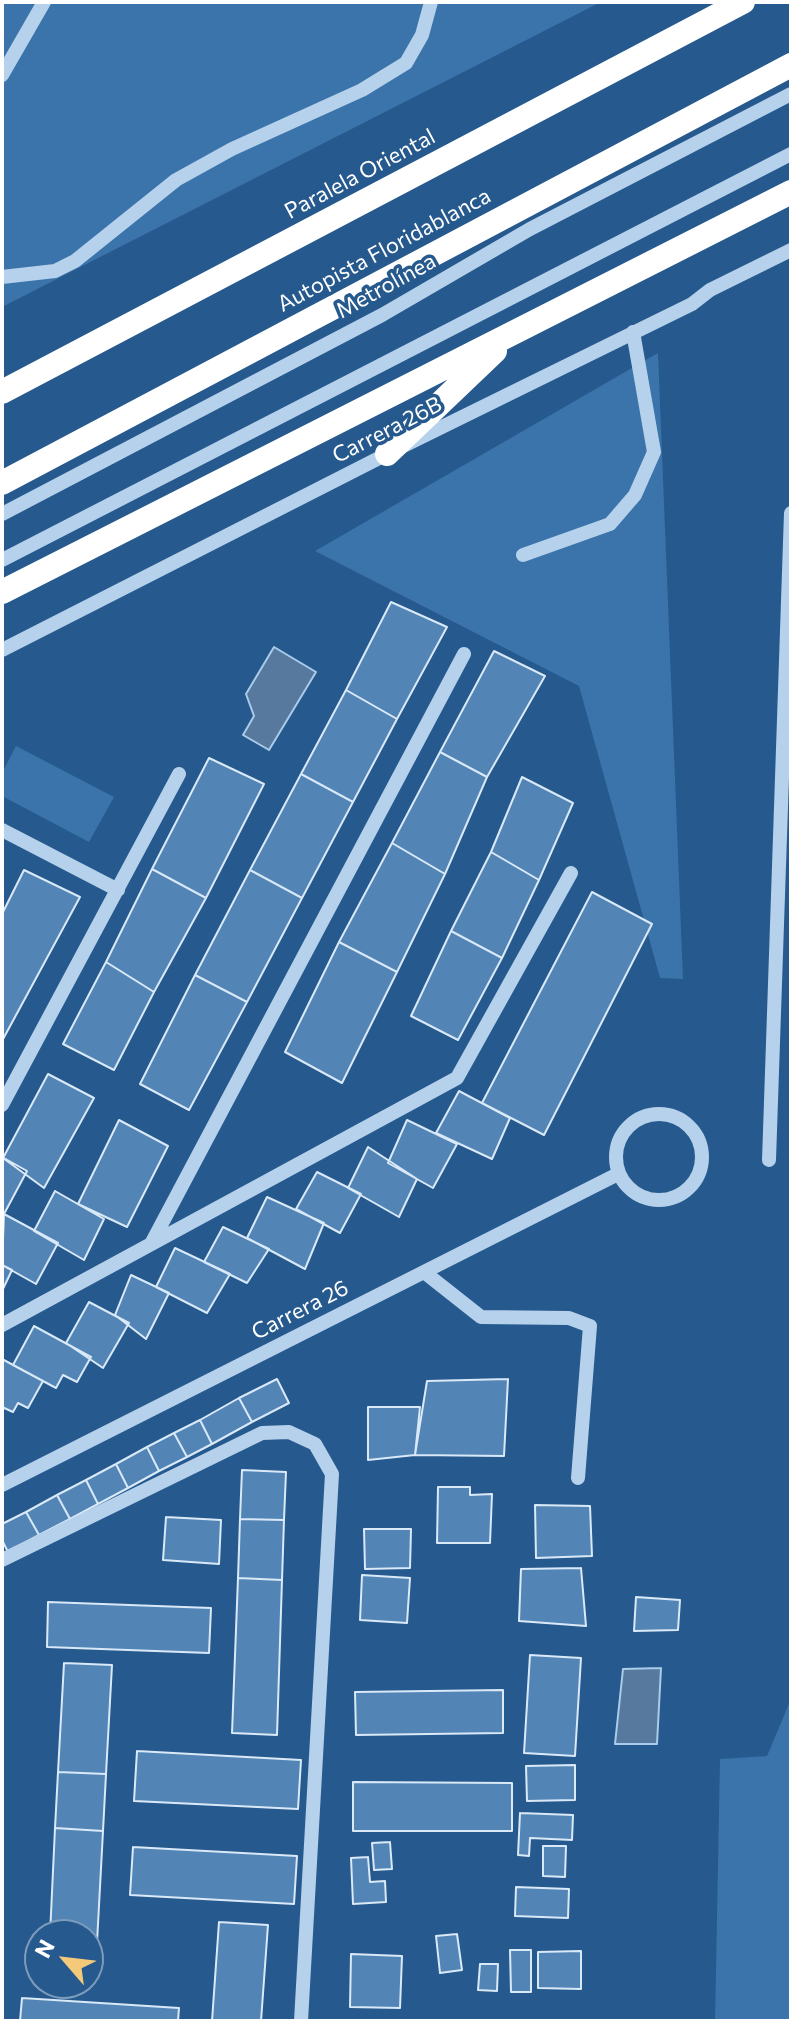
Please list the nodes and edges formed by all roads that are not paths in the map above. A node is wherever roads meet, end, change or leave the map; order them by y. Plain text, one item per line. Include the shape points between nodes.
1 (44, 2) edge
2 (431, 2) edge
3 (743, 2) edge
4 (791, 65) edge
5 (2, 75) edge
6 (791, 94) edge
7 (791, 154) edge
8 (791, 192) edge
9 (791, 250) edge
10 (2, 277) edge
11 (514, 332) junction
12 (633, 332) junction
13 (2, 392) edge
14 (387, 454) junction
15 (2, 483) edge
16 (791, 513) edge
17 (2, 514) edge
18 (523, 555) dead end
19 (2, 560) edge
20 (2, 592) edge
21 (2, 650) edge
22 (464, 654) dead end
23 (179, 774) dead end
24 (2, 830) edge
25 (571, 873) dead end
26 (118, 890) junction
27 (2, 1105) edge
28 (769, 1160) dead end
29 (618, 1174) junction
30 (151, 1244) junction
31 (424, 1272) junction
32 (2, 1325) edge
33 (578, 1478) dead end
34 (2, 1485) edge
35 (2, 1560) edge
36 (301, 2021) edge

1 - 5 street
2 - 10 street via 422,35 406,63 362,90 188,173 75,261 55,271
3 - 13 highway, Paralela Oriental
4 - 15 highway, Autopista Floridablanca
6 - 17 street, Metrolínea
7 - 19 street
8 - 11 highway
9 - 12 street, Carrera 26B
11 - 14 highway
11 - 20 highway
12 - 14 street, Carrera 26B
12 - 18 street via 654,452 635,495 610,524
14 - 21 street, Carrera 26B
16 - 28 street
22 - 30 street
23 - 26 street
24 - 26 street
25 - 30 street via 457,1078
26 - 27 street
29 - 29 street via 644,1199 680,1196 702,1167 695,1131 665,1113 646,1114 619,1138
29 - 31 street, Carrera 26
30 - 32 street
31 - 33 street via 481,1317 569,1318 590,1326
31 - 34 street, Carrera 26
35 - 36 street via 262,1433 289,1432 315,1444 332,1474

